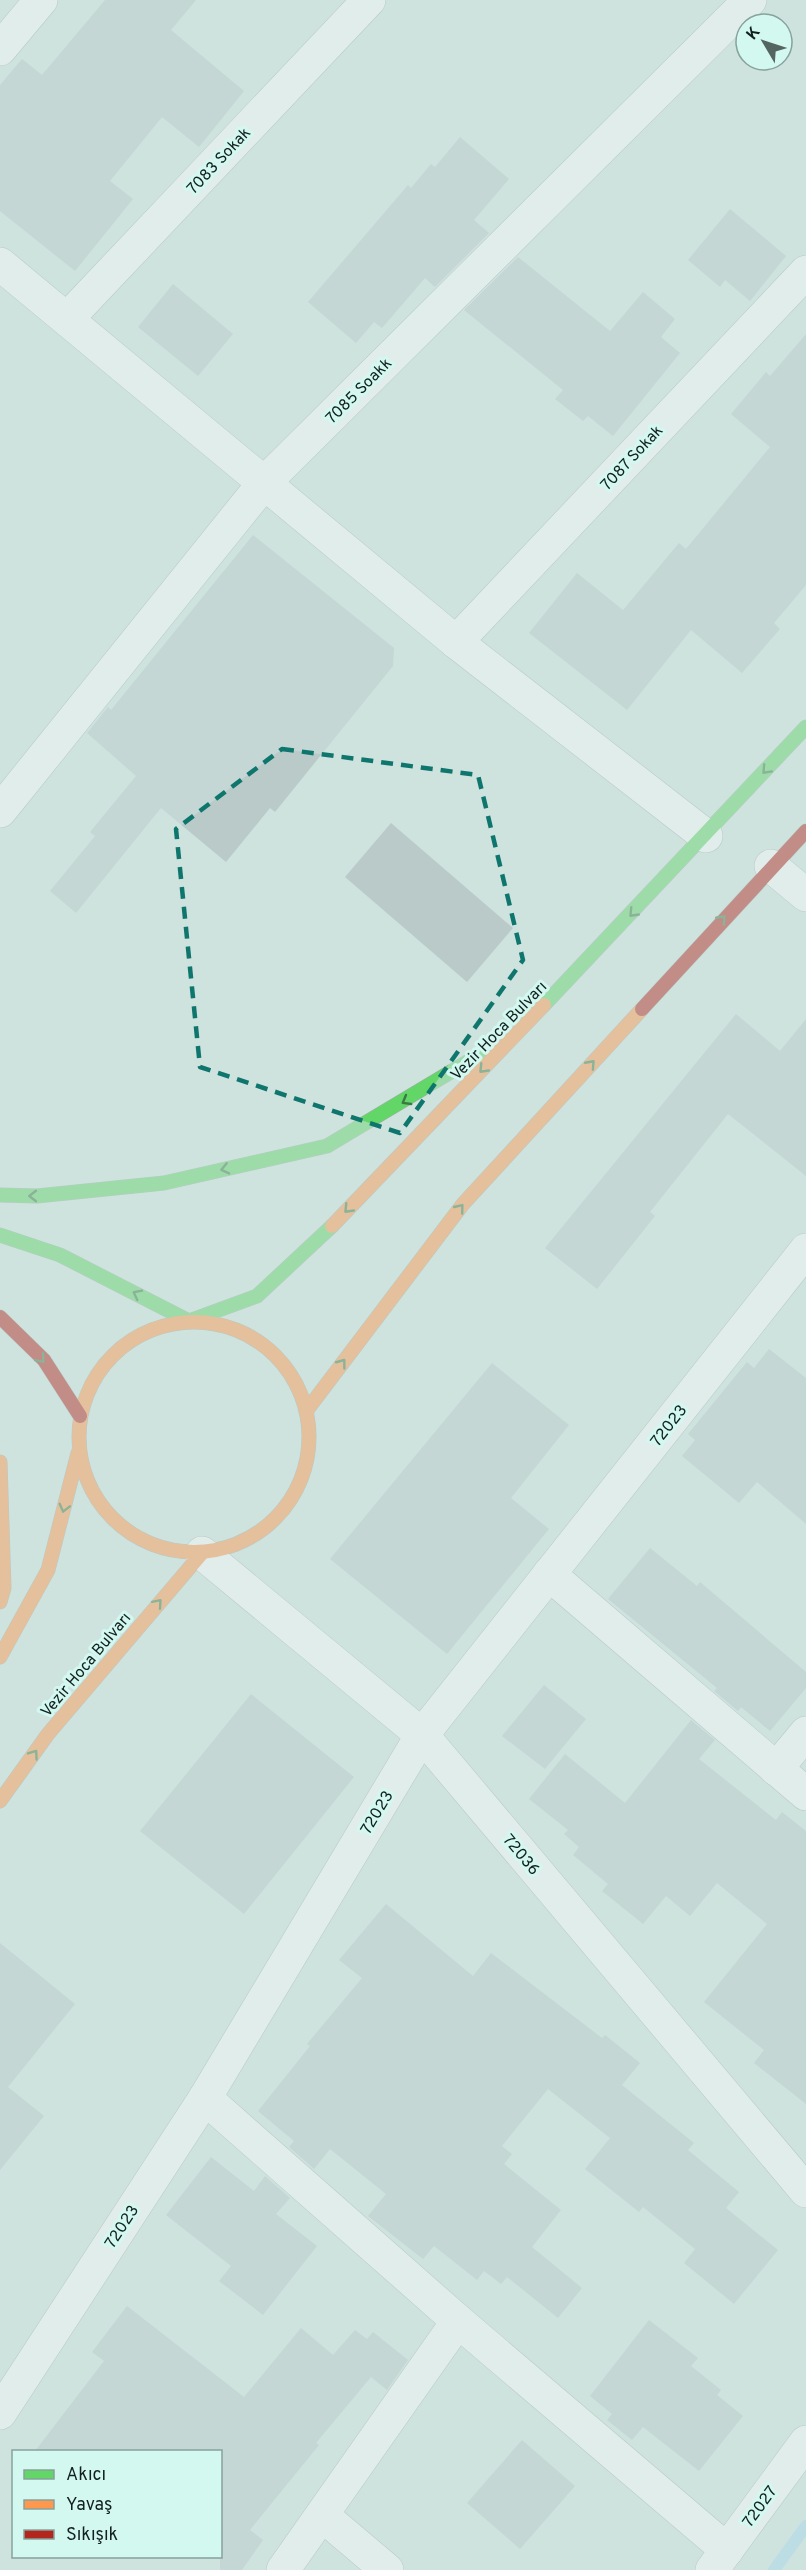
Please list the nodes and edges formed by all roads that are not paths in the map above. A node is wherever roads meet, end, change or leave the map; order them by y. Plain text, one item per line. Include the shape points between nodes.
1 (41, 0) edge
2 (369, 0) edge
3 (750, 0) edge
4 (0, 49) edge
5 (0, 264) edge
6 (806, 272) edge
7 (67, 319) junction
8 (264, 483) junction
9 (456, 642) junction
10 (806, 728) edge
11 (0, 811) edge
12 (806, 831) edge
13 (706, 836) junction
14 (771, 866) junction
15 (806, 895) edge
16 (526, 1024) junction
17 (0, 1195) edge
18 (0, 1235) edge
19 (806, 1250) edge
20 (0, 1317) edge
21 (189, 1321) junction
22 (307, 1410) junction
23 (80, 1416) junction
24 (79, 1451) junction
25 (0, 1462) edge
26 (202, 1553) junction
27 (549, 1574) junction
28 (0, 1602) edge
29 (0, 1657) edge
30 (806, 1733) edge
31 (422, 1735) junction
32 (776, 1769) junction
33 (806, 1794) edge
34 (0, 1801) edge
35 (205, 2098) junction
36 (806, 2191) edge
37 (458, 2321) junction
38 (0, 2413) edge
39 (806, 2442) edge
40 (322, 2515) junction
41 (719, 2560) edge
42 (283, 2570) edge
43 (387, 2570) edge

1 - 4 street
2 - 7 street, 7083 Sokak
3 - 8 street, 7085 Soakk
5 - 7 street
6 - 9 street, 7087 Sokak
7 - 8 street
8 - 9 street
8 - 11 street, 7085 Soakk
9 - 13 street
10 -> 13 main road, Vezir Hoca Bulvarı
12 - 14 main road
13 -> 16 main road, Vezir Hoca Bulvarı
14 - 15 street
22 -> 14 main road via 463,1204
16 -> 17 main road via 426,1089 327,1146 164,1183 37,1196
16 -> 21 main road, Vezir Hoca Bulvarı via 308,1251 265,1289
21 -> 18 main road via 60,1255
19 - 27 street, 72023
20 -> 23 main road via 44,1360
21 - 22 main road via 229,1326 264,1344 291,1373
21 - 23 main road via 150,1330 116,1351 91,1383
22 - 26 main road via 309,1450 298,1488 274,1520 241,1543
23 - 24 main road
24 - 26 main road via 88,1485 108,1514 135,1537 168,1550
24 -> 29 main road via 48,1570
25 - 28 main road
26 - 31 street, 72036
34 -> 26 main road, Vezir Hoca Bulvarı via 48,1734
27 - 31 street, 72023
27 - 32 street
30 - 32 street
31 - 35 street, 72023
31 - 36 street, 72036
32 - 33 street
35 - 37 street
35 - 38 street, 72023
37 - 40 street
37 - 41 street
39 - 41 street, 72027
40 - 42 street
40 - 43 street

